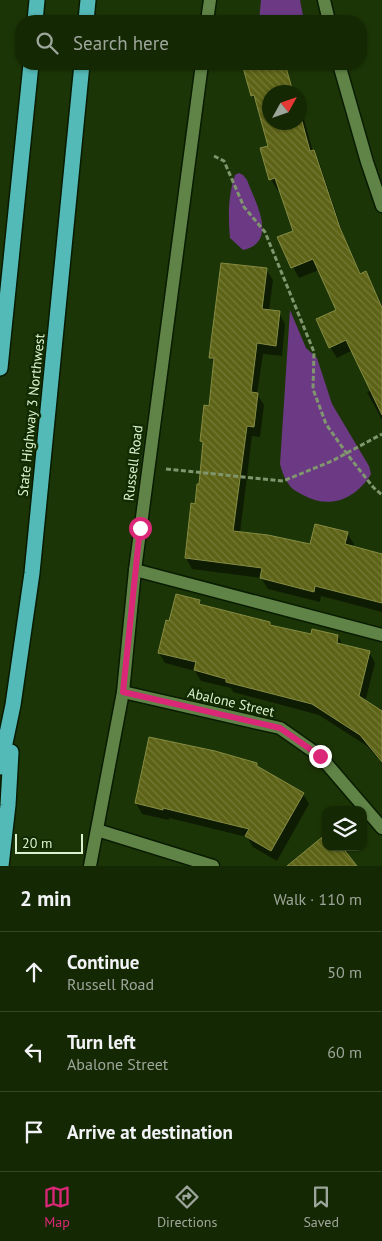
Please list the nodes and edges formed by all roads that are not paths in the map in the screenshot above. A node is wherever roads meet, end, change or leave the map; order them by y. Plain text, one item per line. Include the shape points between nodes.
1 (37, 0) edge
2 (88, 0) edge
3 (210, 0) edge
4 (324, 0) edge
5 (36, 15) edge
6 (87, 15) edge
7 (208, 15) edge
8 (328, 15) edge
9 (30, 70) edge
10 (81, 70) edge
11 (201, 70) edge
12 (341, 70) edge
13 (382, 206) edge
14 (0, 368) edge
15 (134, 570) junction
16 (382, 636) edge
17 (123, 692) junction
18 (12, 705) junction
19 (0, 767) edge
20 (382, 828) edge
21 (97, 830) junction
22 (0, 866) edge
23 (90, 866) edge
24 (212, 866) edge

1 - 5 highway
2 - 6 highway
3 - 7 street
4 - 8 street
9 - 14 highway
10 - 18 highway, State Highway 3 Northwest via 32,574
11 - 15 street, Russell Road
12 - 13 street
15 - 16 street
15 - 17 street, Russell Road
17 - 20 street, Abalone Street via 280,728 320,756
17 - 21 street, Russell Road
18 - 19 highway, State Highway 3 Northwest
18 - 22 highway via 8,805
21 - 23 street, Russell Road
21 - 24 street

